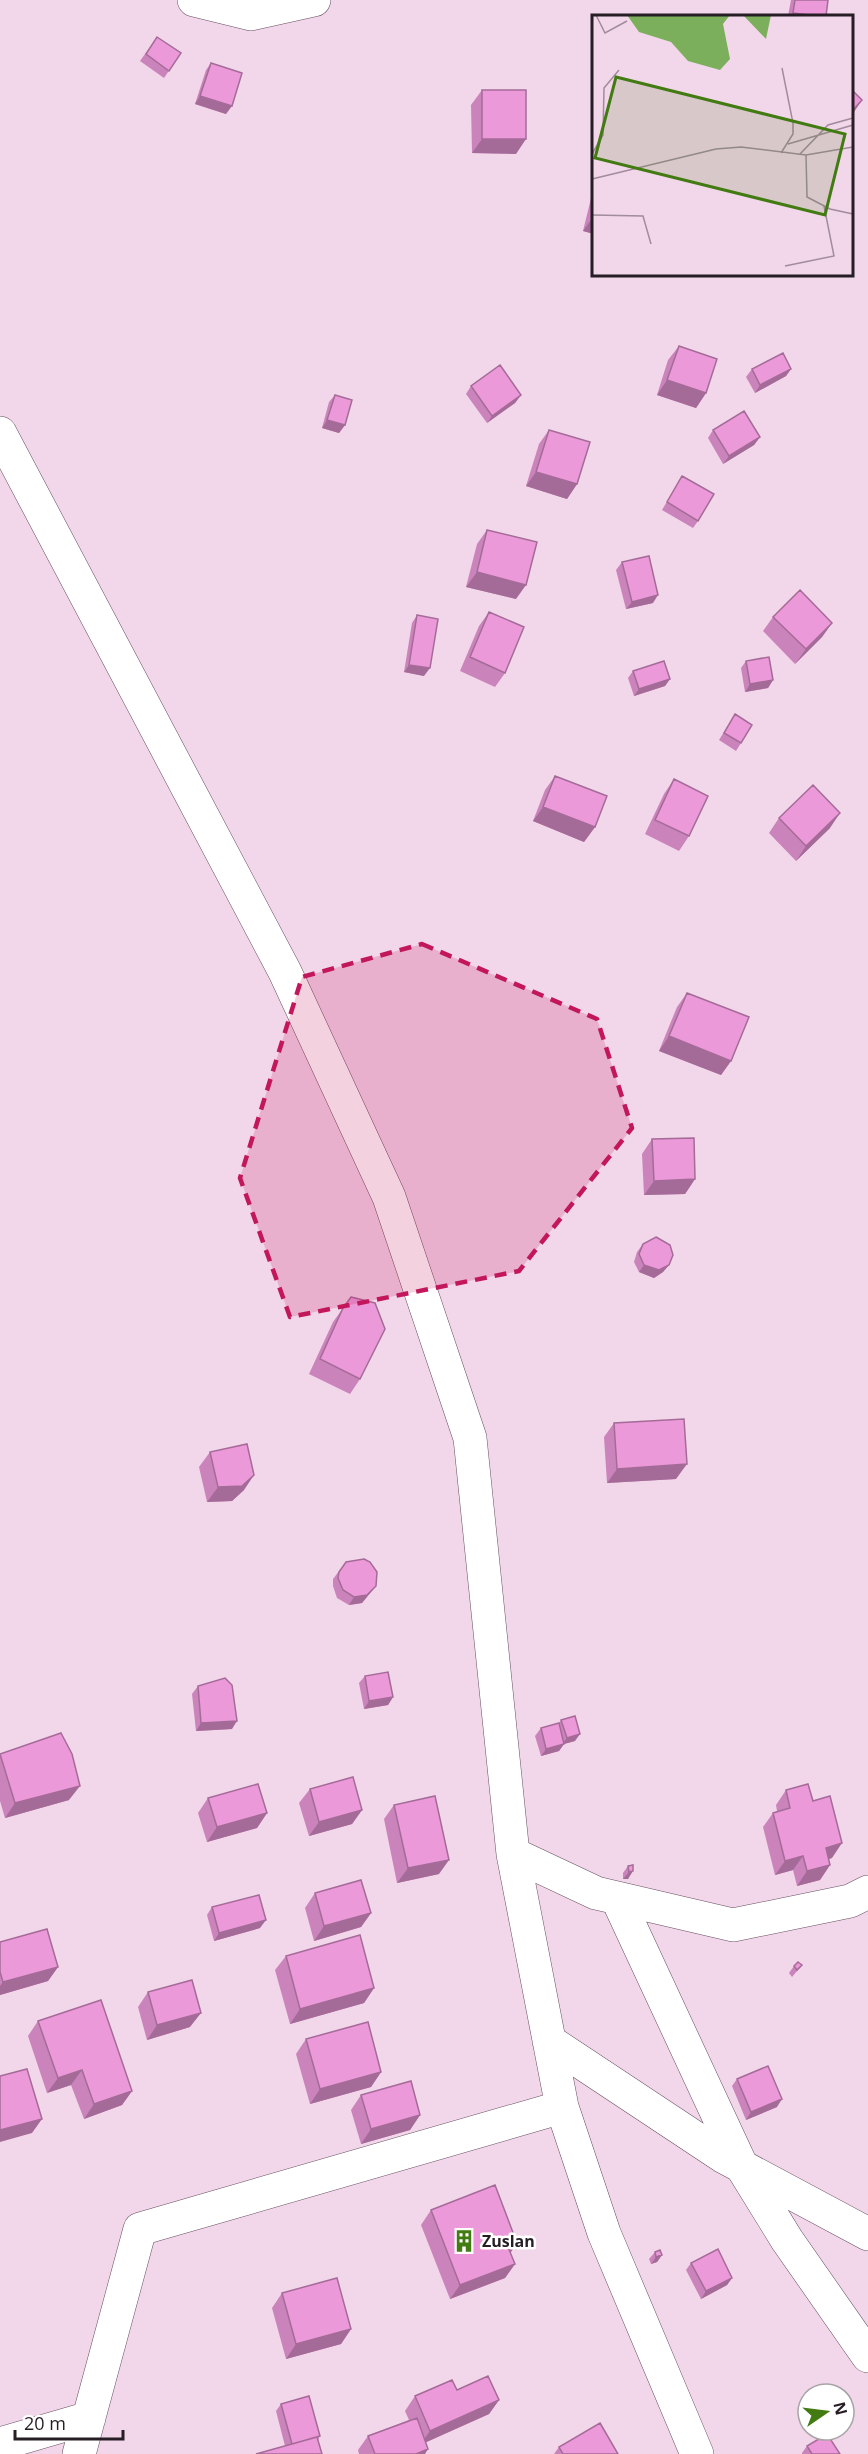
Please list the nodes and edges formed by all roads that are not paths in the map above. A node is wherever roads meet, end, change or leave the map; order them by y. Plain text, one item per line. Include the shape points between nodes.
1 (194, 0) edge
2 (314, 0) edge
3 (0, 433) edge
4 (513, 1854) junction
5 (868, 1892) edge
6 (617, 1898) junction
7 (549, 2041) junction
8 (562, 2106) junction
9 (742, 2167) junction
10 (868, 2234) edge
11 (868, 2356) edge
12 (89, 2418) junction
13 (0, 2444) edge
14 (79, 2454) edge
15 (697, 2454) edge

1 - 2 street via 251,14
3 - 4 street via 285,972 389,1197 471,1438
4 - 6 street via 596,1893
4 - 7 street
5 - 6 street via 850,1900 733,1925
6 - 9 street
7 - 8 street
7 - 9 street
8 - 12 street via 140,2229
8 - 15 street via 604,2233
9 - 10 street
9 - 11 street
12 - 13 street
12 - 14 street

